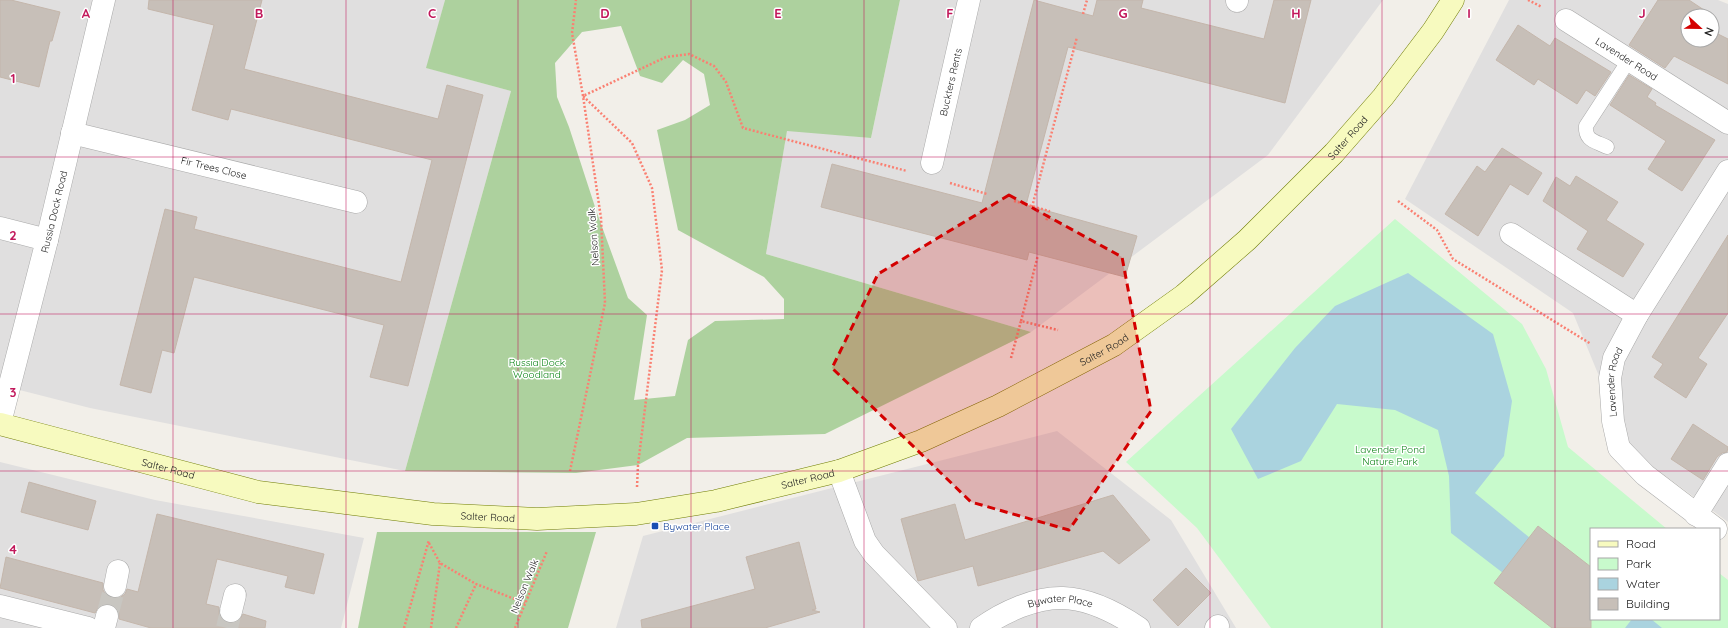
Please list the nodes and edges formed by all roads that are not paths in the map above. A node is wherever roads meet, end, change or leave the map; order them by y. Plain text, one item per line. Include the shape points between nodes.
1 (104, 0) edge
2 (969, 0) edge
3 (1453, 0) edge
4 (1566, 20) dead end
5 (1629, 60) junction
6 (1728, 123) edge
7 (72, 133) junction
8 (1607, 147) dead end
9 (922, 168) road end
10 (1728, 171) edge
11 (356, 202) dead end
12 (0, 228) edge
13 (1511, 234) dead end
14 (47, 240) junction
15 (1637, 315) junction
16 (0, 423) edge
17 (1728, 464) edge
18 (839, 471) junction
19 (1696, 515) junction
20 (1715, 528) edge
21 (0, 606) edge
22 (88, 628) edge
23 (946, 628) edge
24 (981, 628) edge
25 (1139, 628) edge

1 - 7 street, Russia Dock Road
2 - 9 street, Buckters Rents
3 - 18 main road, Salter Road via 1383,97 1334,153 1247,240 1184,295 1114,345 998,406 921,441
4 - 5 street, Lavender Road
5 - 6 street, Lavender Road
5 - 8 lane via 1586,126 1585,133 1588,138
7 - 11 street, Fir Trees Close
7 - 14 street, Russia Dock Road
10 - 15 street, Lavender Road
12 - 14 street
13 - 15 street
14 - 16 street, Russia Dock Road
15 - 19 street, Lavender Road via 1614,358 1610,378 1613,421 1619,448 1645,475
16 - 18 main road, Salter Road via 258,492 433,514 537,519 636,514 716,501
17 - 19 street
18 - 23 street via 865,541 874,554
19 - 20 street, Lavender Road
21 - 22 street
24 - 25 street, Bywater Place via 992,620 1029,603 1063,598 1089,602

